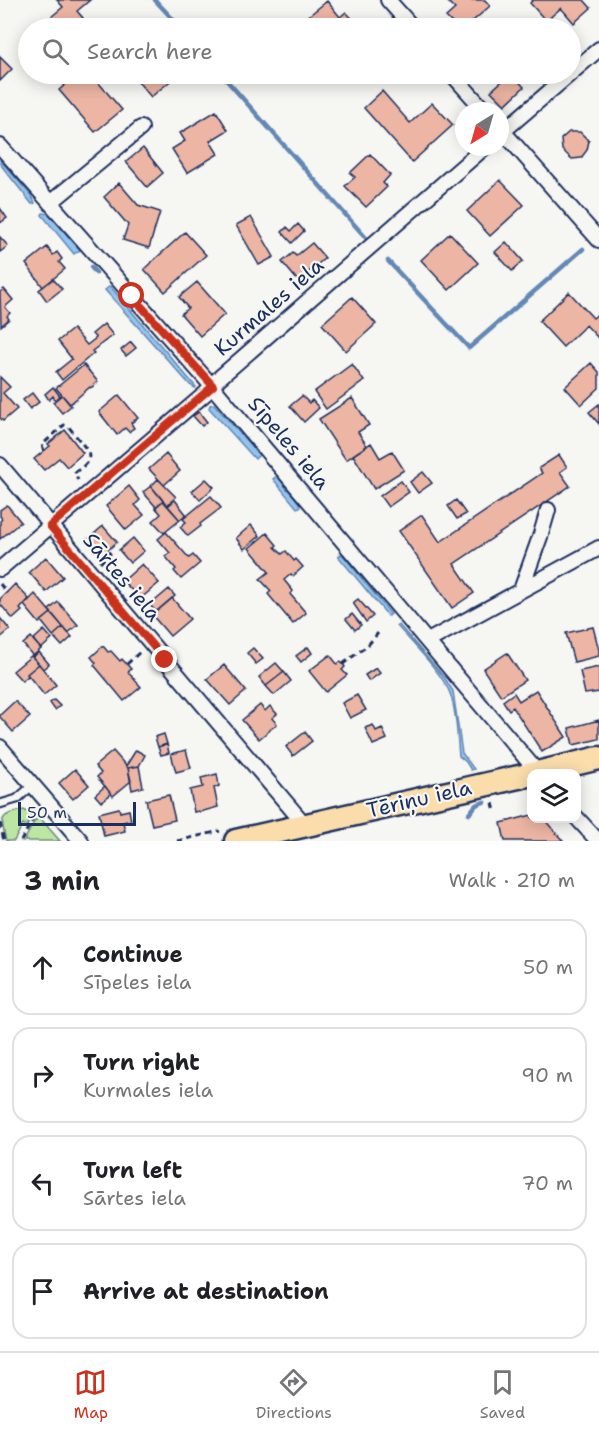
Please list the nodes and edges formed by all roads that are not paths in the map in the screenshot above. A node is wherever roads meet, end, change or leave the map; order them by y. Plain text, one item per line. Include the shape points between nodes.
1 (388, 0) edge
2 (404, 18) edge
3 (599, 49) edge
4 (581, 64) edge
5 (461, 84) edge
6 (557, 84) edge
7 (477, 102) edge
8 (509, 124) edge
9 (141, 128) dead end
10 (509, 140) edge
11 (0, 146) edge
12 (474, 156) edge
13 (50, 203) junction
14 (599, 240) edge
15 (213, 386) junction
16 (0, 465) edge
17 (548, 510) dead end
18 (50, 526) junction
19 (599, 548) edge
20 (0, 569) edge
21 (521, 590) junction
22 (428, 641) junction
23 (0, 747) edge
24 (599, 758) edge
25 (532, 769) edge
26 (552, 769) edge
27 (527, 775) edge
28 (33, 785) junction
29 (0, 804) edge
30 (581, 822) edge
31 (305, 825) junction
32 (81, 841) edge
33 (236, 841) edge
34 (598, 841) edge

1 - 2 street
3 - 4 street
5 - 7 street
6 - 8 street
9 - 13 street
10 - 14 street
11 - 13 street, Sīpeles iela
12 - 15 street, Kurmales iela
13 - 15 street, Sīpeles iela
15 - 18 street, Kurmales iela
15 - 22 street, Sīpeles iela
16 - 18 street, Sārtes iela
17 - 21 street
18 - 20 street, Kurmales iela
18 - 31 street, Sārtes iela
19 - 21 street
21 - 22 street
22 - 25 street, Sīpeles iela
23 - 28 street
24 - 26 main road, Tēriņu iela
27 - 31 main road, Tēriņu iela
28 - 29 lane via 17,799
28 - 32 street
30 - 34 street
31 - 33 main road, Tēriņu iela

